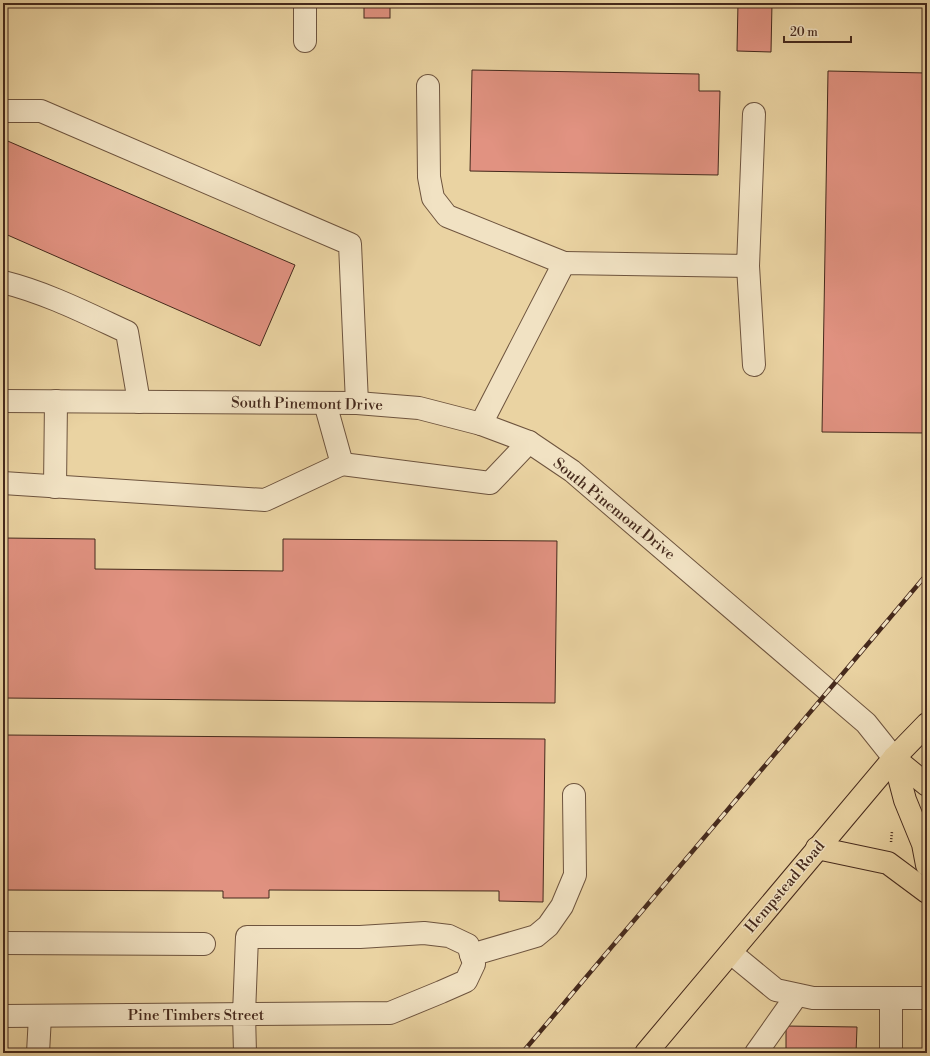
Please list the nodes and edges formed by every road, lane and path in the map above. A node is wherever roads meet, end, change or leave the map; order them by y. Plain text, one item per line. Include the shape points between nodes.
1 (305, 3) edge
2 (305, 41) dead end
3 (428, 86) dead end
4 (3, 111) edge
5 (754, 114) dead end
6 (564, 263) junction
7 (748, 266) junction
8 (3, 282) edge
9 (754, 365) dead end
10 (3, 401) edge
11 (56, 401) junction
12 (139, 402) junction
13 (325, 403) junction
14 (357, 403) junction
15 (481, 424) junction
16 (529, 442) junction
17 (342, 464) junction
18 (3, 483) edge
19 (55, 487) junction
20 (927, 724) edge
21 (894, 758) junction
22 (927, 785) edge
23 (574, 795) dead end
24 (817, 848) junction
25 (927, 865) edge
26 (927, 892) edge
27 (3, 943) edge
28 (204, 944) dead end
29 (731, 952) junction
30 (471, 955) junction
31 (797, 995) junction
32 (891, 998) junction
33 (927, 998) edge
34 (244, 1014) junction
35 (3, 1016) edge
36 (40, 1016) junction
37 (38, 1053) edge
38 (245, 1053) edge
39 (646, 1053) edge
40 (756, 1053) edge
41 (891, 1053) edge

1 - 2 street
3 - 6 street via 429,177 433,198 447,216
4 - 14 street via 41,111 350,244
5 - 7 street
6 - 7 street
6 - 15 street
7 - 9 street
8 - 12 street via 58,300 127,332
10 - 11 street, South Pinemont Drive
11 - 12 street, South Pinemont Drive
11 - 19 street
12 - 13 street, South Pinemont Drive
13 - 14 street, South Pinemont Drive
13 - 17 street
14 - 15 street, South Pinemont Drive via 419,408
15 - 16 street, South Pinemont Drive
16 - 17 street via 490,483
16 - 21 street, South Pinemont Drive via 572,470 866,722
17 - 19 street via 265,500
18 - 19 street
20 - 21 main road, Hempstead Road
21 - 22 main road
21 - 24 main road, Hempstead Road
21 - 25 main road via 905,800 923,844
23 - 30 street via 575,876 562,906 548,926 536,936
24 - 26 main road via 888,862
24 - 29 main road, Hempstead Road
27 - 28 street
29 - 31 street via 776,990
29 - 39 main road, Hempstead Road
30 - 34 street, Pine Timbers Street via 474,964 466,980 390,1013
30 - 34 street via 468,945 449,936 424,933 360,937 247,937
31 - 32 street via 813,998
31 - 40 street
32 - 33 street
32 - 41 street
34 - 36 street, Pine Timbers Street
34 - 38 street
35 - 36 street, Pine Timbers Street
36 - 37 street

